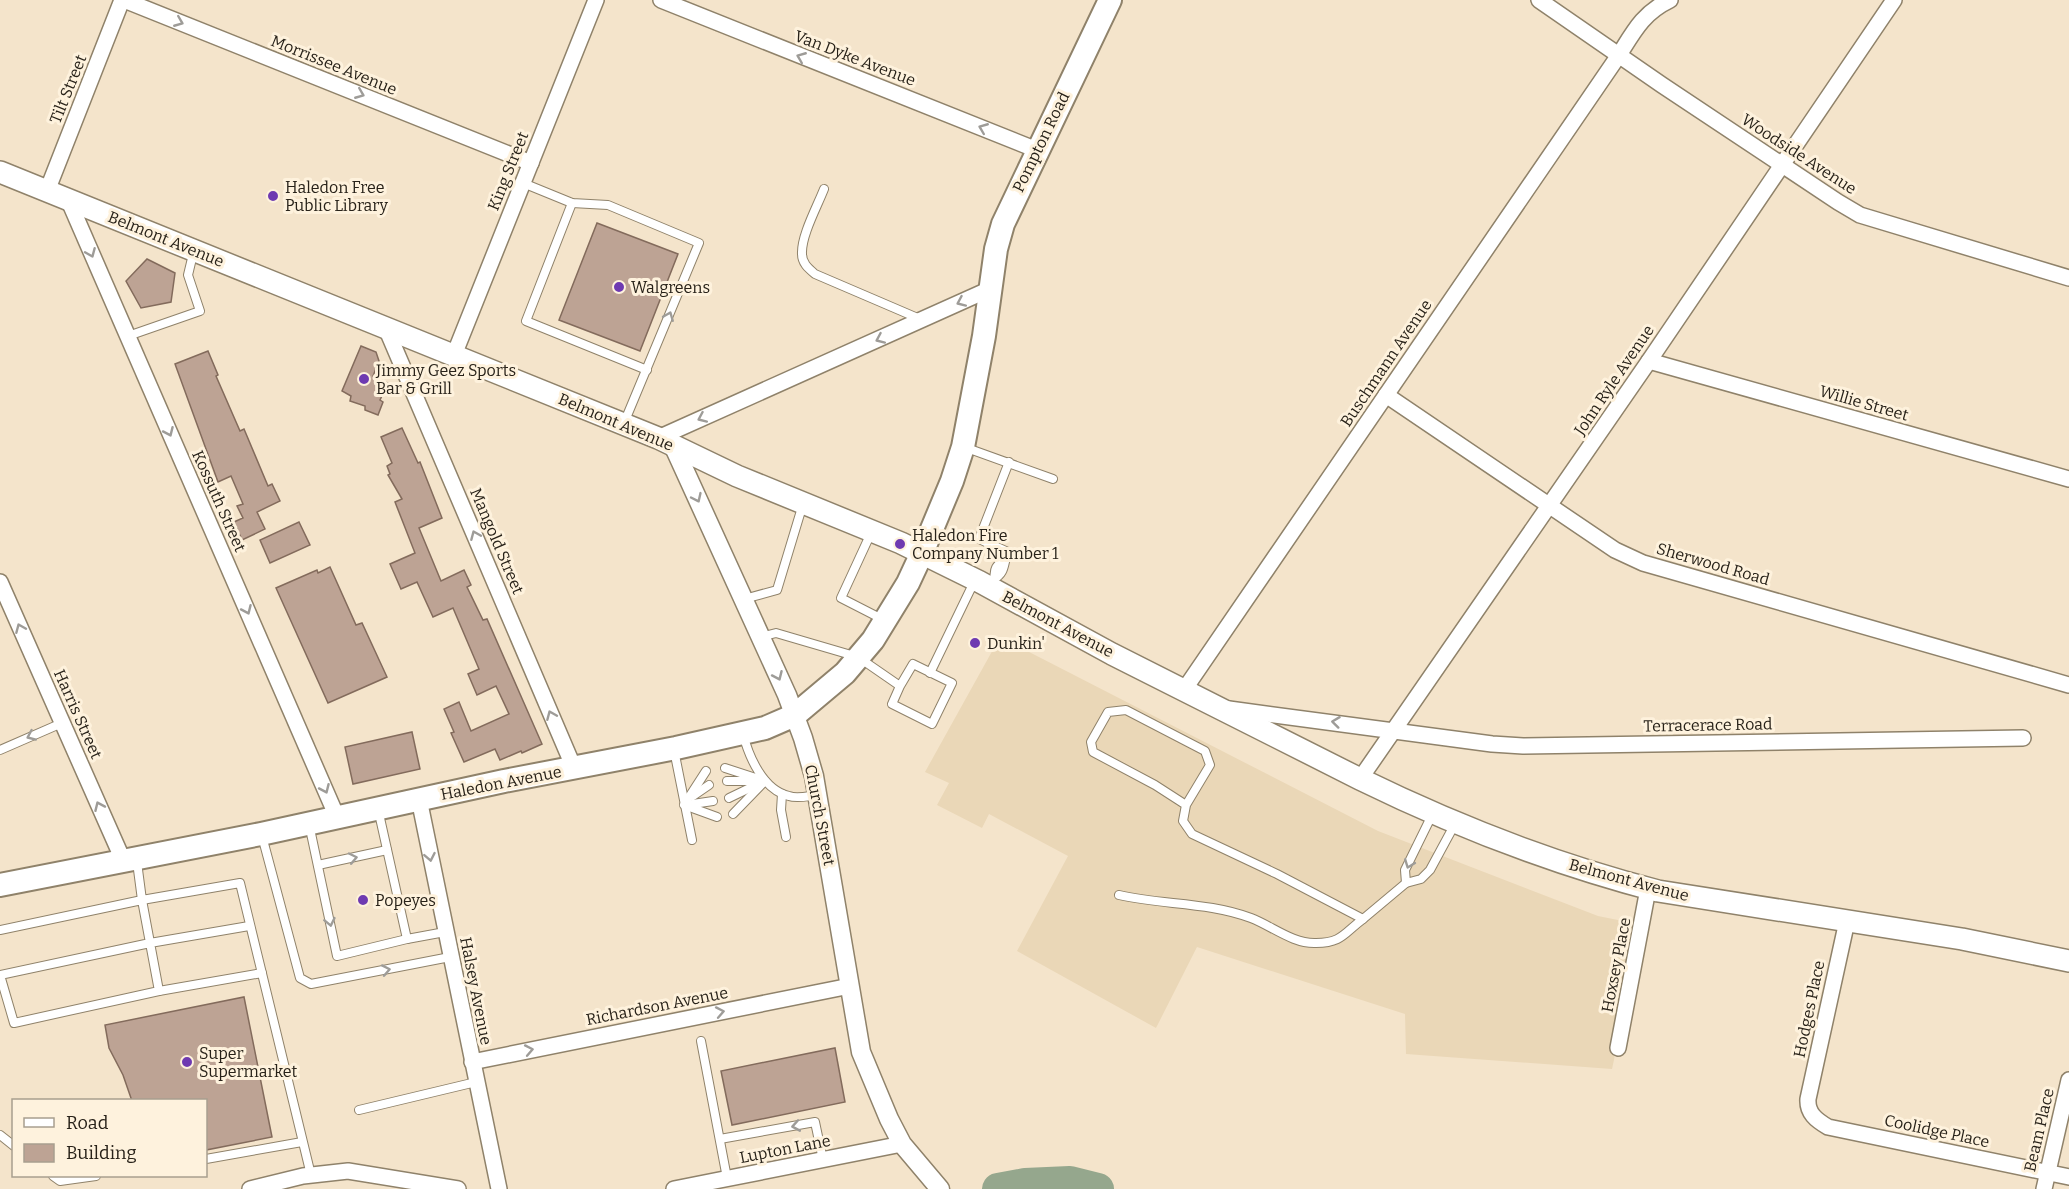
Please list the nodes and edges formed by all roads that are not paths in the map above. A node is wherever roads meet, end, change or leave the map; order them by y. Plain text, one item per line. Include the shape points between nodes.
1 (123, 0) edge
2 (596, 0) edge
3 (661, 0) edge
4 (1110, 0) edge
5 (1539, 0) edge
6 (1670, 0) edge
7 (1894, 0) edge
8 (1619, 56) junction
9 (1037, 150) junction
10 (531, 163) junction
11 (1782, 165) junction
12 (0, 172) edge
13 (523, 183) junction
14 (824, 189) dead end
15 (47, 191) junction
16 (68, 199) junction
17 (572, 203) junction
18 (194, 250) junction
19 (2069, 278) edge
20 (990, 289) junction
21 (927, 317) junction
22 (386, 328) junction
23 (128, 336) junction
24 (454, 355) junction
25 (1649, 361) junction
26 (647, 370) junction
27 (1386, 395) junction
28 (624, 424) junction
29 (665, 441) junction
30 (963, 447) junction
31 (1009, 462) junction
32 (1053, 478) dead end
33 (2069, 479) edge
34 (803, 503) junction
35 (1549, 506) junction
36 (872, 531) junction
37 (922, 554) junction
38 (0, 582) edge
39 (986, 582) junction
40 (744, 599) junction
41 (886, 621) junction
42 (761, 637) junction
43 (858, 657) junction
44 (930, 672) junction
45 (2069, 685) edge
46 (900, 686) junction
47 (1184, 690) junction
48 (1217, 707) junction
49 (795, 715) junction
50 (62, 723) junction
51 (1394, 730) junction
52 (743, 733) junction
53 (2023, 738) dead end
54 (674, 748) junction
55 (0, 750) edge
56 (574, 768) junction
57 (725, 768) dead end
58 (706, 771) dead end
59 (1360, 779) junction
60 (727, 781) dead end
61 (765, 781) junction
62 (709, 784) dead end
63 (782, 794) junction
64 (817, 795) junction
65 (729, 798) dead end
66 (419, 799) junction
67 (713, 801) dead end
68 (684, 805) junction
69 (1186, 805) junction
70 (377, 808) junction
71 (1434, 812) junction
72 (733, 814) dead end
73 (337, 817) junction
74 (717, 817) dead end
75 (1456, 821) junction
76 (309, 823) junction
77 (261, 834) junction
78 (786, 837) dead end
79 (692, 840) dead end
80 (387, 850) junction
81 (130, 859) junction
82 (318, 865) junction
83 (1406, 883) junction
84 (0, 885) edge
85 (1648, 889) junction
86 (1119, 895) dead end
87 (142, 900) junction
88 (1363, 919) junction
89 (1847, 921) junction
90 (249, 926) junction
91 (0, 930) edge
92 (446, 932) junction
93 (407, 939) junction
94 (150, 943) junction
95 (450, 957) junction
96 (2069, 961) edge
97 (262, 973) junction
98 (850, 986) junction
99 (159, 991) junction
100 (701, 1041) dead end
101 (1618, 1048) dead end
102 (472, 1062) junction
103 (2069, 1080) edge
104 (476, 1082) junction
105 (1808, 1104) joint
106 (359, 1110) dead end
107 (0, 1135) edge
108 (720, 1139) junction
109 (302, 1142) junction
110 (12, 1144) edge
111 (903, 1144) junction
112 (207, 1159) edge
113 (824, 1160) junction
114 (2048, 1172) junction
115 (54, 1177) edge
116 (89, 1177) edge
117 (2069, 1177) edge
118 (727, 1178) junction
119 (304, 1180) edge
120 (934, 1182) edge
121 (250, 1189) edge
122 (458, 1189) edge
123 (499, 1189) edge
124 (674, 1189) edge
125 (2044, 1189) edge

1 -> 10 street, Morrissee Avenue
1 - 15 street, Tilt Street
2 - 10 street, King Street
9 -> 3 street, Van Dyke Avenue
4 - 9 main road, Pompton Road
5 - 8 street, Woodside Avenue
6 - 8 street, Buschmann Avenue via 1654,8 1639,23
7 - 11 street, John Ryle Avenue
8 - 11 street, Woodside Avenue
8 - 27 street, Buschmann Avenue
9 - 20 main road, Pompton Road via 1003,224
10 - 13 street, King Street
11 - 19 street, Woodside Avenue via 1860,214
11 - 25 street, John Ryle Avenue
12 - 15 main road, Belmont Avenue
13 - 17 lane
13 - 24 street, King Street
14 - 21 lane via 803,244 806,266
15 - 16 main road, Belmont Avenue
16 - 18 main road, Belmont Avenue
16 -> 23 street, Kossuth Street
17 - 26 lane via 526,321
26 -> 17 lane via 699,243 608,204
18 - 22 main road, Belmont Avenue
18 - 23 lane via 188,275 200,311
20 -> 21 street
20 - 30 main road, Pompton Road
21 -> 29 street
22 - 24 main road, Belmont Avenue
56 -> 22 street, Mangold Street
23 -> 73 street, Kossuth Street
24 - 28 main road, Belmont Avenue
25 - 33 street, Willie Street
25 - 35 street, John Ryle Avenue
26 - 28 lane
27 - 35 street, Sherwood Road
27 - 47 street, Buschmann Avenue
28 - 29 main road, Belmont Avenue
29 - 34 main road, Belmont Avenue
29 -> 40 street, Church Street
30 - 31 lane
30 - 37 main road, Haledon Avenue
31 - 32 lane
31 - 39 lane via 979,539 1008,552 1000,576
34 - 36 main road, Belmont Avenue
34 - 40 lane via 777,590
35 - 45 street, Sherwood Road via 1615,550 1643,563
35 - 51 street, John Ryle Avenue
36 - 37 main road, Belmont Avenue
36 - 41 lane via 841,598
37 - 39 main road, Belmont Avenue
37 - 41 main road, Haledon Avenue
50 -> 38 street, Harris Street
39 - 44 lane
39 - 47 main road, Belmont Avenue
40 - 42 street, Church Street
41 - 43 main road, Haledon Avenue
42 - 43 lane via 776,633
42 -> 49 street, Church Street
43 - 46 lane
43 - 49 main road, Haledon Avenue
44 - 46 lane via 913,664
44 - 46 lane via 952,683 932,724 892,704
47 - 48 main road, Belmont Avenue
51 -> 48 street, Belmont Avenue
48 - 59 main road, Belmont Avenue
49 - 52 main road, Haledon Avenue
49 - 64 street, Church Street
50 -> 55 lane
81 -> 50 street, Harris Street
51 - 53 street, Terracerace Road via 1523,746
51 - 59 street, John Ryle Avenue
52 - 54 main road, Haledon Avenue
52 - 61 lane via 747,752
54 - 56 main road, Haledon Avenue
54 - 68 lane
56 - 66 main road, Haledon Avenue
57 - 61 lane
58 - 68 lane
59 - 71 main road, Belmont Avenue
60 - 61 lane
61 - 63 lane
61 - 65 lane
61 - 72 lane
62 - 68 lane
63 - 64 lane
63 - 78 lane
64 - 98 street, Church Street
66 - 70 main road, Haledon Avenue
66 -> 92 street, Halsey Avenue
67 - 68 lane
68 - 74 lane
68 - 79 lane
69 - 69 lane via 1093,752 1091,742 1108,712 1125,710 1205,751 1210,765
69 - 88 lane via 1183,821 1192,834
70 - 73 main road, Haledon Avenue
70 - 80 lane
71 - 75 main road, Belmont Avenue
71 -> 83 lane via 1405,870
73 - 76 main road, Haledon Avenue
75 - 83 lane via 1430,870 1421,879
75 - 85 main road, Belmont Avenue via 1571,866
76 - 77 main road, Haledon Avenue
76 - 82 lane
77 - 81 main road, Haledon Avenue
77 -> 95 lane via 300,978 311,984
82 -> 80 lane
80 - 93 lane
81 - 84 main road, Haledon Avenue
81 - 87 lane
82 -> 93 lane via 337,956
83 - 88 lane
85 - 89 main road, Belmont Avenue
85 - 101 street, Hoxsey Place
86 - 88 lane via 1202,906 1250,918 1301,942 1314,944 1338,941
87 - 90 lane via 240,883
87 - 91 lane
87 - 94 lane
89 - 96 main road, Belmont Avenue
89 - 105 street, Hodges Place
90 - 94 lane
90 - 97 lane
92 - 93 lane
92 - 95 street, Halsey Avenue
94 - 99 lane
94 - 99 lane via 0,975 14,1023
95 - 102 street, Halsey Avenue
97 - 99 lane
97 - 109 lane
102 -> 98 street, Richardson Avenue
98 - 111 street, Church Street via 861,1052
100 - 108 lane
102 - 104 street, Halsey Avenue
103 - 114 street, Beam Place
104 - 106 lane
104 - 123 street, Halsey Avenue
105 - 114 street, Coolidge Place via 1818,1121 1828,1126
107 - 110 lane
113 -> 108 lane via 815,1122
108 - 118 lane
109 - 112 lane
109 - 119 lane
111 - 113 street, Lupton Lane
111 - 120 street, Church Street
113 - 118 street, Lupton Lane
114 - 117 street, Coolidge Place
114 - 125 street, Beam Place
115 - 116 lane via 60,1181
118 - 124 street, Lupton Lane
119 - 121 street
119 - 122 street via 348,1171

